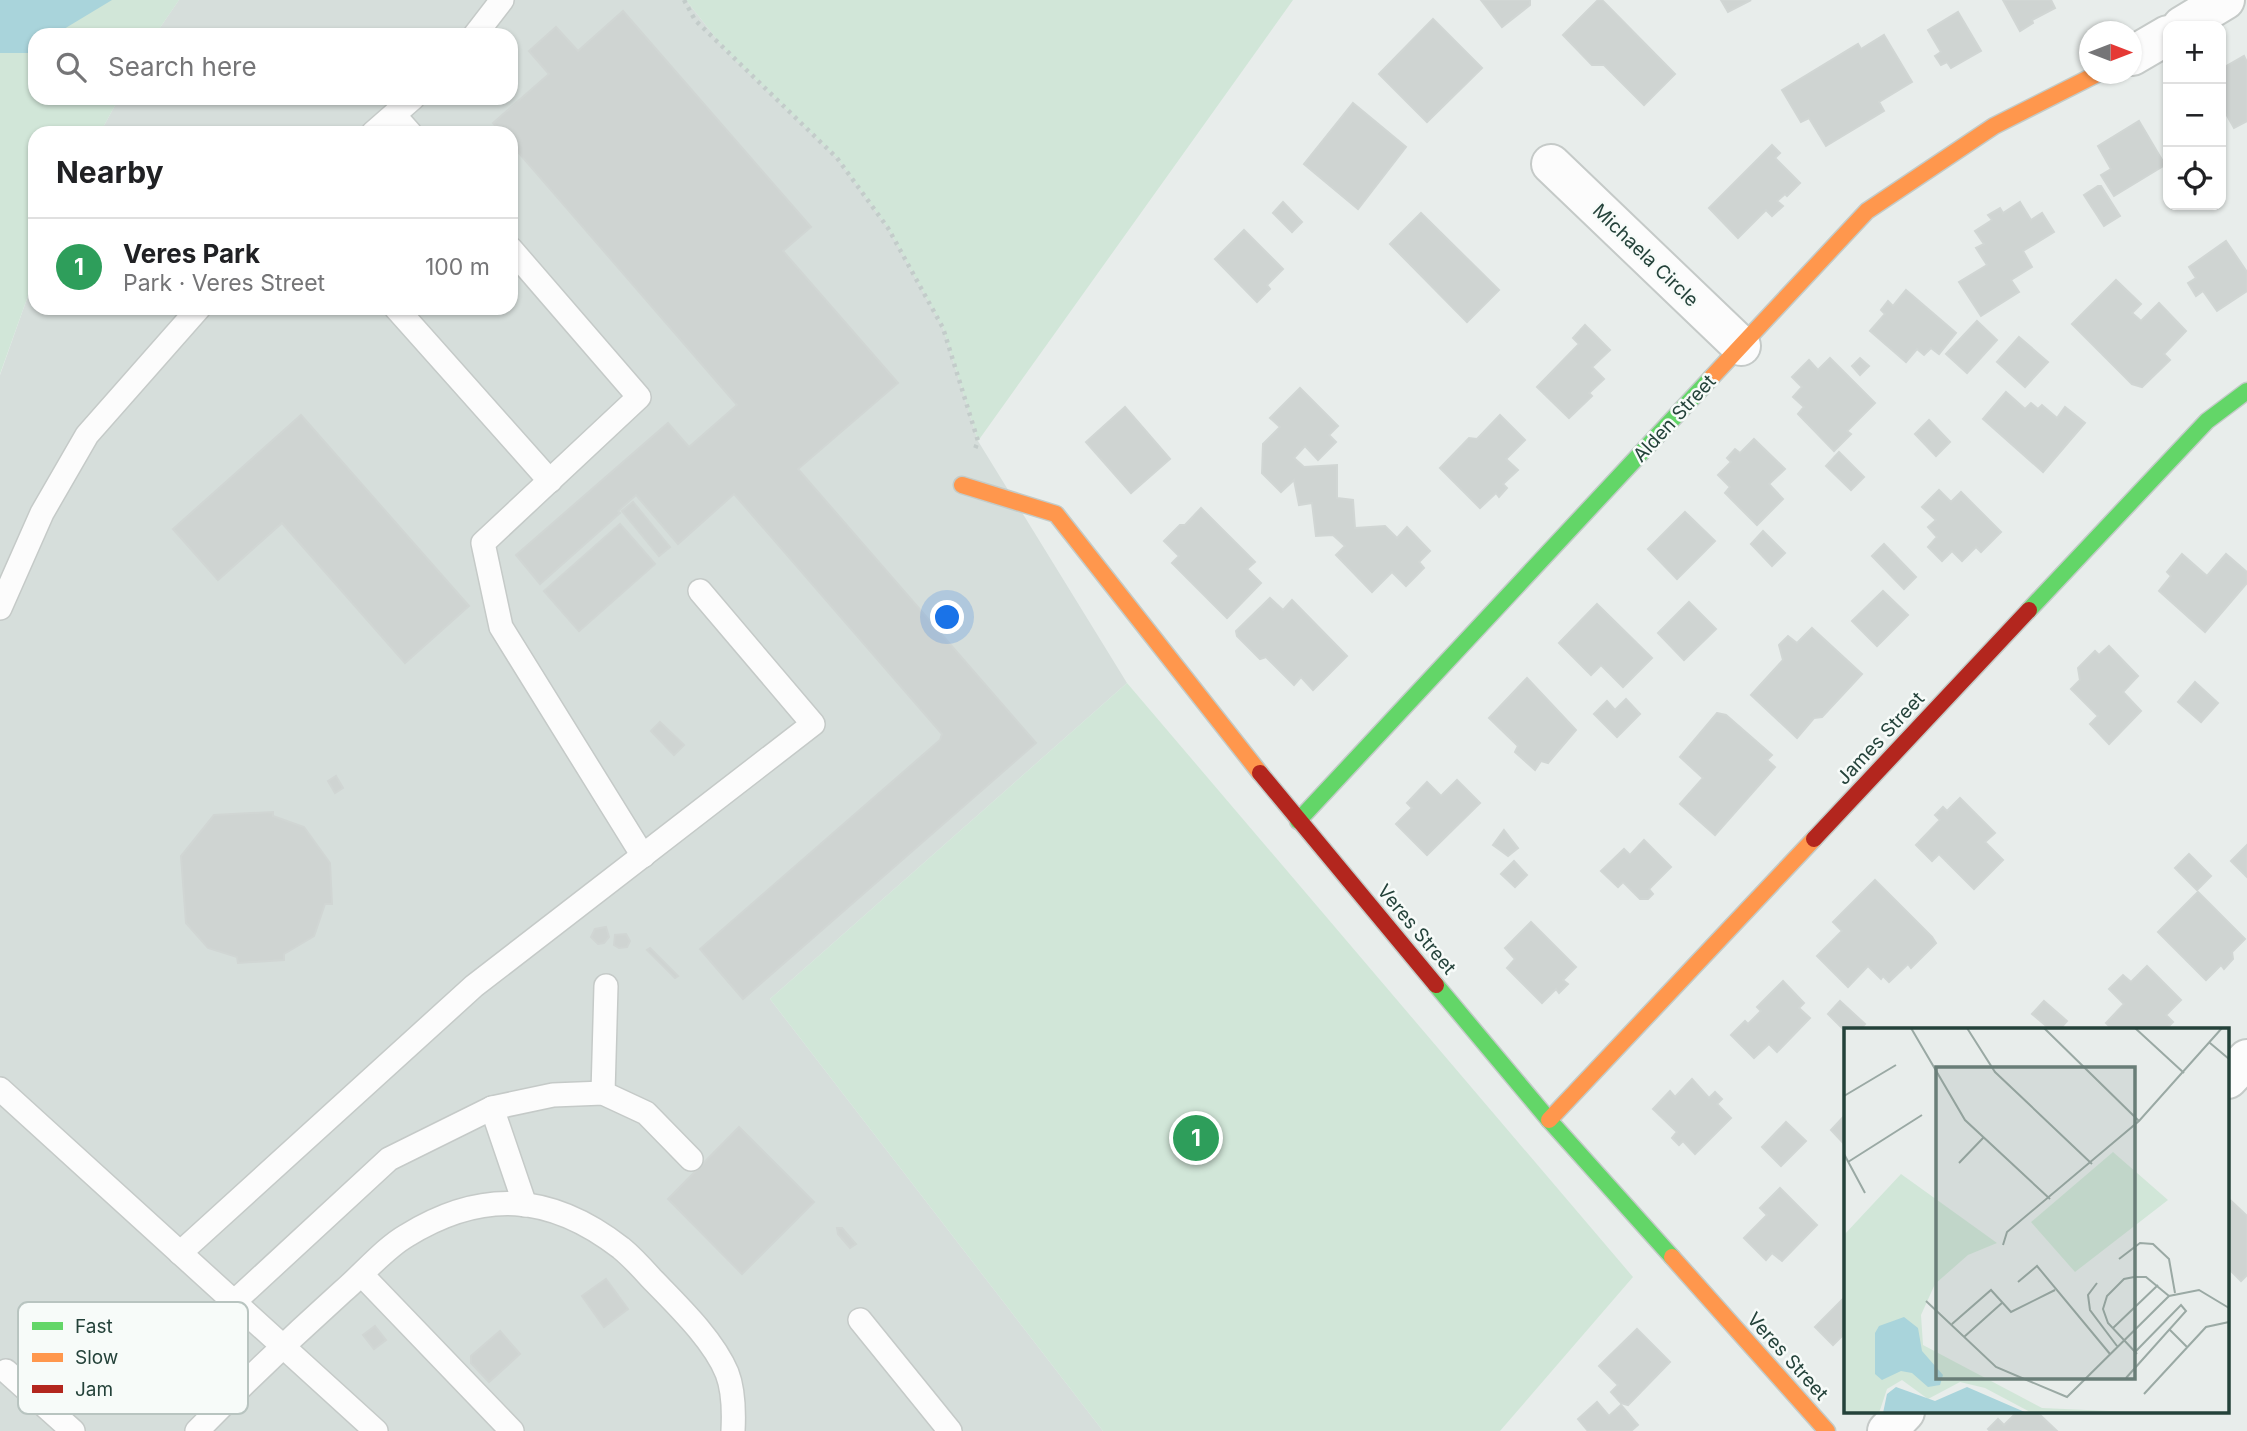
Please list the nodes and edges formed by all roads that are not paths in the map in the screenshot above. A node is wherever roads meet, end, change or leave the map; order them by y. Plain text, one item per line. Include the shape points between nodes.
1 (502, 0) edge
2 (2225, 0) edge
3 (2190, 21) edge
4 (480, 28) edge
5 (2163, 38) edge
6 (2142, 50) edge
7 (2079, 83) edge
8 (405, 105) edge
9 (394, 115) junction
10 (381, 126) edge
11 (404, 126) edge
12 (1550, 164) dead end
13 (518, 257) edge
14 (193, 315) edge
15 (402, 315) edge
16 (1741, 346) junction
17 (2247, 391) edge
18 (550, 481) junction
19 (962, 485) road end
20 (700, 591) dead end
21 (0, 608) edge
22 (1298, 821) junction
23 (643, 856) junction
24 (606, 986) dead end
25 (2247, 1059) edge
26 (2230, 1077) edge
27 (0, 1089) edge
28 (603, 1093) junction
29 (492, 1108) junction
30 (1549, 1120) junction
31 (691, 1158) dead end
32 (525, 1205) junction
33 (180, 1253) junction
34 (362, 1275) junction
35 (234, 1301) joint
36 (248, 1314) edge
37 (860, 1320) dead end
38 (282, 1345) junction
39 (6, 1371) dead end
40 (248, 1379) edge
41 (18, 1382) edge
42 (55, 1414) edge
43 (214, 1414) edge
44 (1903, 1414) edge
45 (74, 1431) edge
46 (197, 1431) edge
47 (376, 1431) edge
48 (512, 1431) edge
49 (733, 1431) edge
50 (950, 1431) edge
51 (1827, 1431) edge
52 (1886, 1431) edge

1 - 4 lane
2 - 3 street
5 - 6 street
7 - 16 street, Alden Street via 1994,125 1867,211
8 - 9 lane
9 - 10 lane
9 - 11 lane
12 - 16 street, Michaela Circle
13 - 18 lane via 639,397
14 - 21 lane via 87,435 42,513
15 - 18 lane
16 - 22 street, Alden Street
17 - 30 street, James Street via 2207,421
18 - 23 lane via 483,543 501,627
19 - 22 street, Veres Street via 1056,514
20 - 23 lane via 813,724
22 - 30 street, Veres Street
23 - 33 lane via 474,986
24 - 28 lane
25 - 26 street
27 - 33 lane
28 - 29 lane via 553,1095
28 - 31 lane via 646,1113
29 - 32 lane
29 - 35 lane via 389,1159
30 - 51 street, Veres Street
32 - 34 lane via 502,1202 460,1209 404,1237
32 - 49 lane via 560,1213 593,1229 623,1249 671,1299 716,1353 728,1376
33 - 35 lane
34 - 38 lane
34 - 48 lane
36 - 38 lane
37 - 50 lane
38 - 40 lane
38 - 47 lane
39 - 41 lane
42 - 45 lane
43 - 46 lane
44 - 52 street

